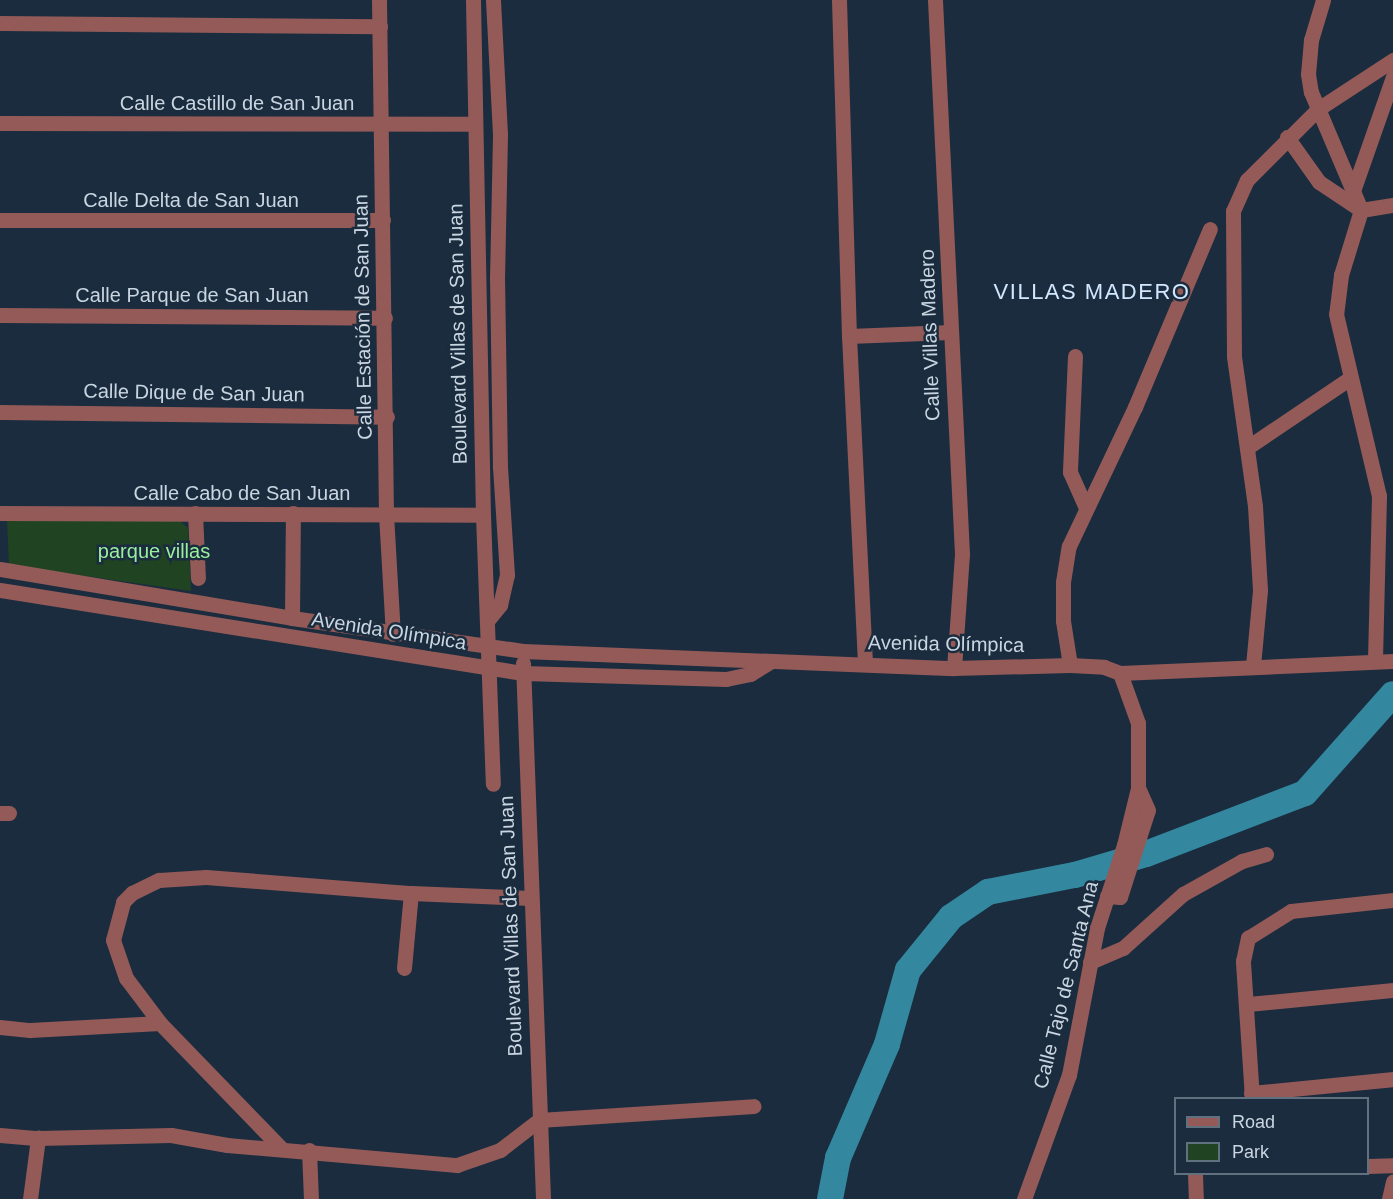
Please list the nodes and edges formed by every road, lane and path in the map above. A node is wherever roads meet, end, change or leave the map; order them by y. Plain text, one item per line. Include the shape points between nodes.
1 (379, 0) edge
2 (473, 0) edge
3 (493, 0) edge
4 (839, 0) edge
5 (935, 0) edge
6 (1323, 0) edge
7 (0, 23) edge
8 (380, 26) junction
9 (1393, 60) edge
10 (1393, 77) edge
11 (1318, 109) junction
12 (0, 123) edge
13 (381, 124) junction
14 (475, 124) junction
15 (1287, 137) junction
16 (1353, 191) junction
17 (1393, 205) edge
18 (1361, 210) junction
19 (0, 220) edge
20 (382, 220) junction
21 (1210, 229) dead end
22 (0, 315) edge
23 (385, 318) junction
24 (950, 332) junction
25 (849, 336) junction
26 (1075, 356) dead end
27 (1349, 379) junction
28 (0, 412) edge
29 (387, 417) junction
30 (1248, 447) junction
31 (1086, 508) junction
32 (0, 513) edge
33 (195, 513) junction
34 (294, 513) junction
35 (386, 514) junction
36 (483, 515) junction
37 (0, 568) edge
38 (198, 578) dead end
39 (0, 591) edge
40 (292, 618) junction
41 (488, 621) junction
42 (393, 634) junction
43 (487, 647) junction
44 (523, 651) junction
45 (1375, 661) junction
46 (1393, 661) edge
47 (770, 662) junction
48 (865, 664) junction
49 (1070, 664) junction
50 (1253, 666) junction
51 (488, 667) junction
52 (954, 668) junction
53 (523, 673) junction
54 (1120, 673) junction
55 (493, 784) dead end
56 (1138, 788) junction
57 (1266, 854) dead end
58 (411, 893) junction
59 (1113, 897) junction
60 (530, 898) junction
61 (1393, 900) edge
62 (1090, 962) junction
63 (404, 968) dead end
64 (1393, 990) edge
65 (1248, 1004) junction
66 (160, 1023) junction
67 (0, 1027) edge
68 (1393, 1079) edge
69 (1252, 1096) edge
70 (754, 1106) dead end
71 (539, 1120) junction
72 (0, 1135) edge
73 (38, 1138) junction
74 (280, 1148) junction
75 (309, 1150) junction
76 (1393, 1165) edge
77 (1369, 1166) edge
78 (1195, 1175) edge
79 (1393, 1181) edge
80 (30, 1199) edge
81 (311, 1199) edge
82 (543, 1199) edge
83 (1024, 1199) edge
84 (1196, 1199) edge
85 (1389, 1199) edge

1 - 8 street, Calle Estación de San Juan
2 - 14 street, Boulevard Villas de San Juan
3 - 41 street via 500,134 497,302 507,576 500,605
4 - 25 street
5 - 24 street, Calle Villas Madero via 947,179
6 - 11 street via 1311,40 1308,74
7 - 8 street
8 - 13 street, Calle Estación de San Juan
9 - 11 street
10 - 16 street
11 - 15 street
11 - 16 street
12 - 13 street, Calle Castillo de San Juan
13 - 14 street, Calle Castillo de San Juan
13 - 20 street, Calle Estación de San Juan
14 - 36 street, Boulevard Villas de San Juan
15 - 18 street via 1319,182
15 - 30 street via 1247,180 1233,211 1234,356
16 - 18 street
17 - 18 street
18 - 27 street via 1341,276 1336,314
19 - 20 street, Calle Delta de San Juan
20 - 23 street, Calle Estación de San Juan
21 - 31 street via 1135,407
22 - 23 street, Calle Parque de San Juan
23 - 29 street, Calle Estación de San Juan
24 - 25 street
24 - 52 street, Calle Villas Madero via 962,554
25 - 48 street
26 - 31 street via 1070,472
27 - 30 street
27 - 45 street via 1378,496
28 - 29 street, Calle Dique de San Juan
29 - 35 street, Calle Estación de San Juan
30 - 50 street via 1260,590
31 - 49 street via 1069,546 1063,582 1063,621
32 - 33 street, Calle Cabo de San Juan
33 - 34 street, Calle Cabo de San Juan
33 - 38 street
34 - 35 street, Calle Cabo de San Juan
34 - 40 street
35 - 36 street, Calle Cabo de San Juan
35 - 42 street, Calle Estación de San Juan
36 - 41 street, Boulevard Villas de San Juan
37 - 40 street, Avenida Olímpica
39 - 51 street, Avenida Olímpica
40 - 42 street, Avenida Olímpica
41 - 43 street, Boulevard Villas de San Juan
42 - 43 street, Avenida Olímpica
43 - 44 street, Avenida Olímpica
43 - 51 street, Boulevard Villas de San Juan
44 - 47 street, Avenida Olímpica
44 - 53 street, Boulevard Villas de San Juan
45 - 46 street, Avenida Olímpica
45 - 50 street, Avenida Olímpica
47 - 48 street, Avenida Olímpica
47 - 53 street, Avenida Olímpica via 750,674 726,679
48 - 52 street, Avenida Olímpica
49 - 52 street, Avenida Olímpica
49 - 54 street, Avenida Olímpica via 1104,667
50 - 54 street, Avenida Olímpica
51 - 53 street, Avenida Olímpica
51 - 55 street, Boulevard Villas de San Juan
53 - 60 street, Boulevard Villas de San Juan
54 - 56 street, Calle Tajo de Santa Ana via 1138,723
56 - 59 street, Calle Tajo de Santa Ana
56 - 59 street via 1148,810
57 - 62 street via 1242,861 1183,894 1123,948
58 - 60 street
58 - 63 street
58 - 66 street via 206,877 180,877 141,887 123,902 113,940 126,978
59 - 62 street, Calle Tajo de Santa Ana
60 - 71 street, Boulevard Villas de San Juan
61 - 65 street via 1292,911 1257,929 1244,950
62 - 83 street, Calle Tajo de Santa Ana via 1069,1075
64 - 65 street
65 - 69 street
66 - 67 street via 30,1030
66 - 74 street
68 - 69 street
70 - 71 street
71 - 75 street via 500,1150 457,1165
71 - 82 street, Boulevard Villas de San Juan
72 - 73 street
73 - 74 street via 135,1134
73 - 80 street
74 - 75 street
75 - 81 street
76 - 77 street
78 - 84 street
79 - 85 street

